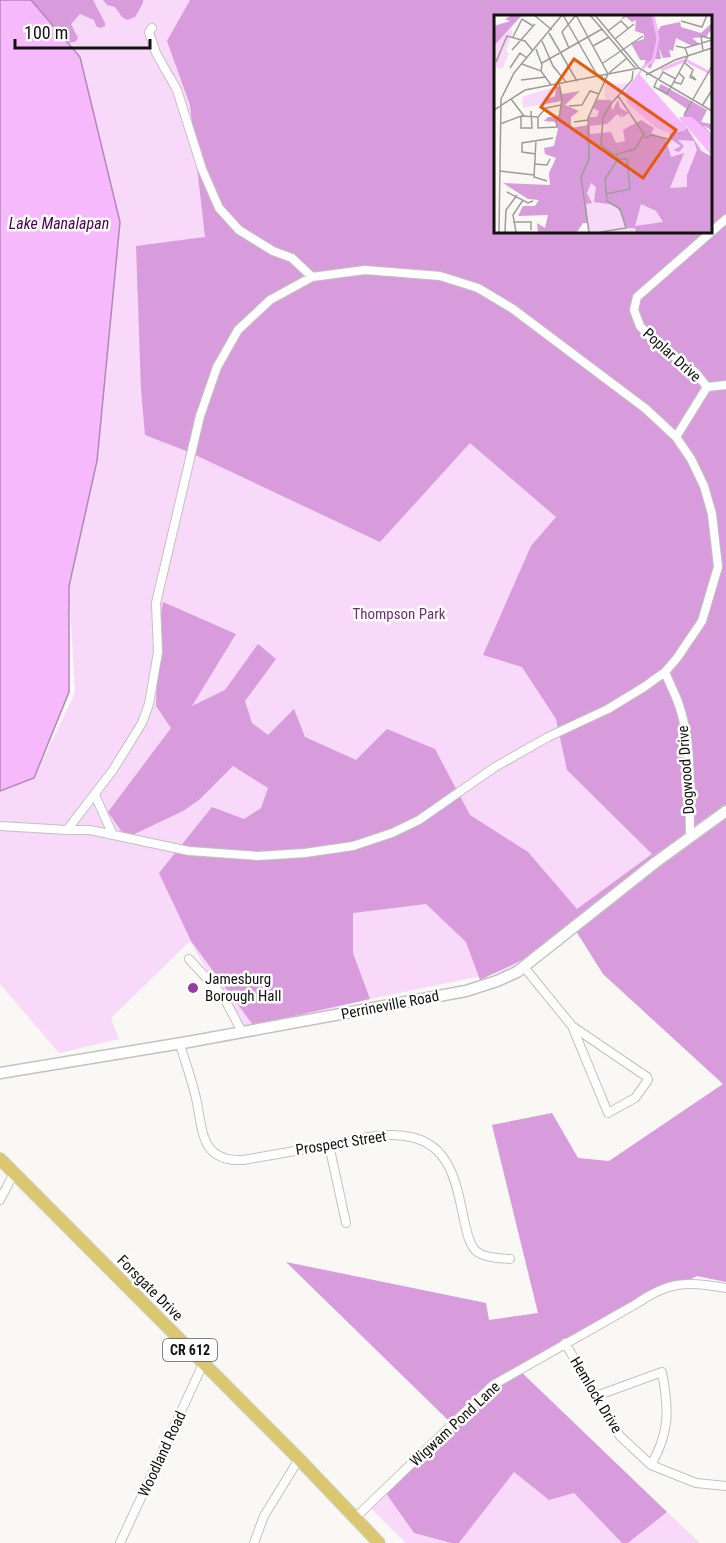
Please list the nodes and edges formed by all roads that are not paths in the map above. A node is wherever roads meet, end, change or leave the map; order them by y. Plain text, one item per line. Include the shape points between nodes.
1 (152, 28) dead end
2 (726, 219) edge
3 (312, 278) junction
4 (726, 385) edge
5 (707, 387) junction
6 (676, 437) junction
7 (665, 672) junction
8 (95, 795) junction
9 (726, 811) edge
10 (0, 826) edge
11 (67, 830) junction
12 (112, 833) junction
13 (690, 836) junction
14 (189, 959) dead end
15 (524, 967) junction
16 (572, 1026) junction
17 (242, 1032) junction
18 (180, 1044) junction
19 (0, 1073) edge
20 (329, 1145) junction
21 (0, 1159) edge
22 (14, 1173) junction
23 (0, 1200) edge
24 (346, 1223) dead end
25 (510, 1259) dead end
26 (726, 1288) edge
27 (565, 1343) junction
28 (203, 1364) junction
29 (596, 1396) junction
30 (299, 1459) junction
31 (651, 1465) junction
32 (726, 1486) edge
33 (355, 1518) junction
34 (120, 1543) edge
35 (254, 1543) edge
36 (379, 1543) edge

1 - 3 street via 149,32 156,53 177,90 219,208 239,230 292,258
2 - 5 street, Poplar Drive via 637,297 634,310 640,326 652,339 696,373
3 - 6 street via 365,270 440,276 478,288 586,363
3 - 8 street via 270,300 238,330 217,367 200,416 156,603 158,652 149,704 142,723
4 - 5 street
5 - 6 street
6 - 7 street via 704,486 712,514 718,567 702,621
7 - 12 street via 608,709 495,767 419,820 353,846 305,853 218,855
7 - 13 street, Dogwood Drive via 684,726
8 - 11 street
8 - 12 street
9 - 13 street, Perrineville Road
10 - 11 street
11 - 12 street
13 - 15 street, Perrineville Road
14 - 17 street via 223,996
15 - 16 street
15 - 17 street, Perrineville Road via 466,991
16 - 16 street via 608,1113 636,1098 648,1080 646,1077
17 - 18 street, Perrineville Road
18 - 19 street, Perrineville Road
18 - 20 street, Prospect Street via 205,1143 215,1154 243,1160
20 - 24 street
20 - 25 street, Prospect Street via 381,1135 412,1137 438,1150 454,1177 475,1250
21 - 22 main road, Forsgate Drive / CR 612
22 - 23 street
22 - 28 main road, Forsgate Drive / CR 612
26 - 27 street, Wigwam Pond Lane via 681,1283 652,1293
27 - 29 street, Hemlock Drive
27 - 33 street, Wigwam Pond Lane via 493,1385
28 - 30 main road, Forsgate Drive / CR 612
28 - 34 street, Woodland Road
29 - 31 street, Hemlock Drive via 620,1436
29 - 31 street via 662,1372 668,1401 667,1425
30 - 33 main road, Forsgate Drive / CR 612
30 - 35 street via 264,1516
31 - 32 street, Hemlock Drive via 696,1483
33 - 36 main road, Forsgate Drive / CR 612

